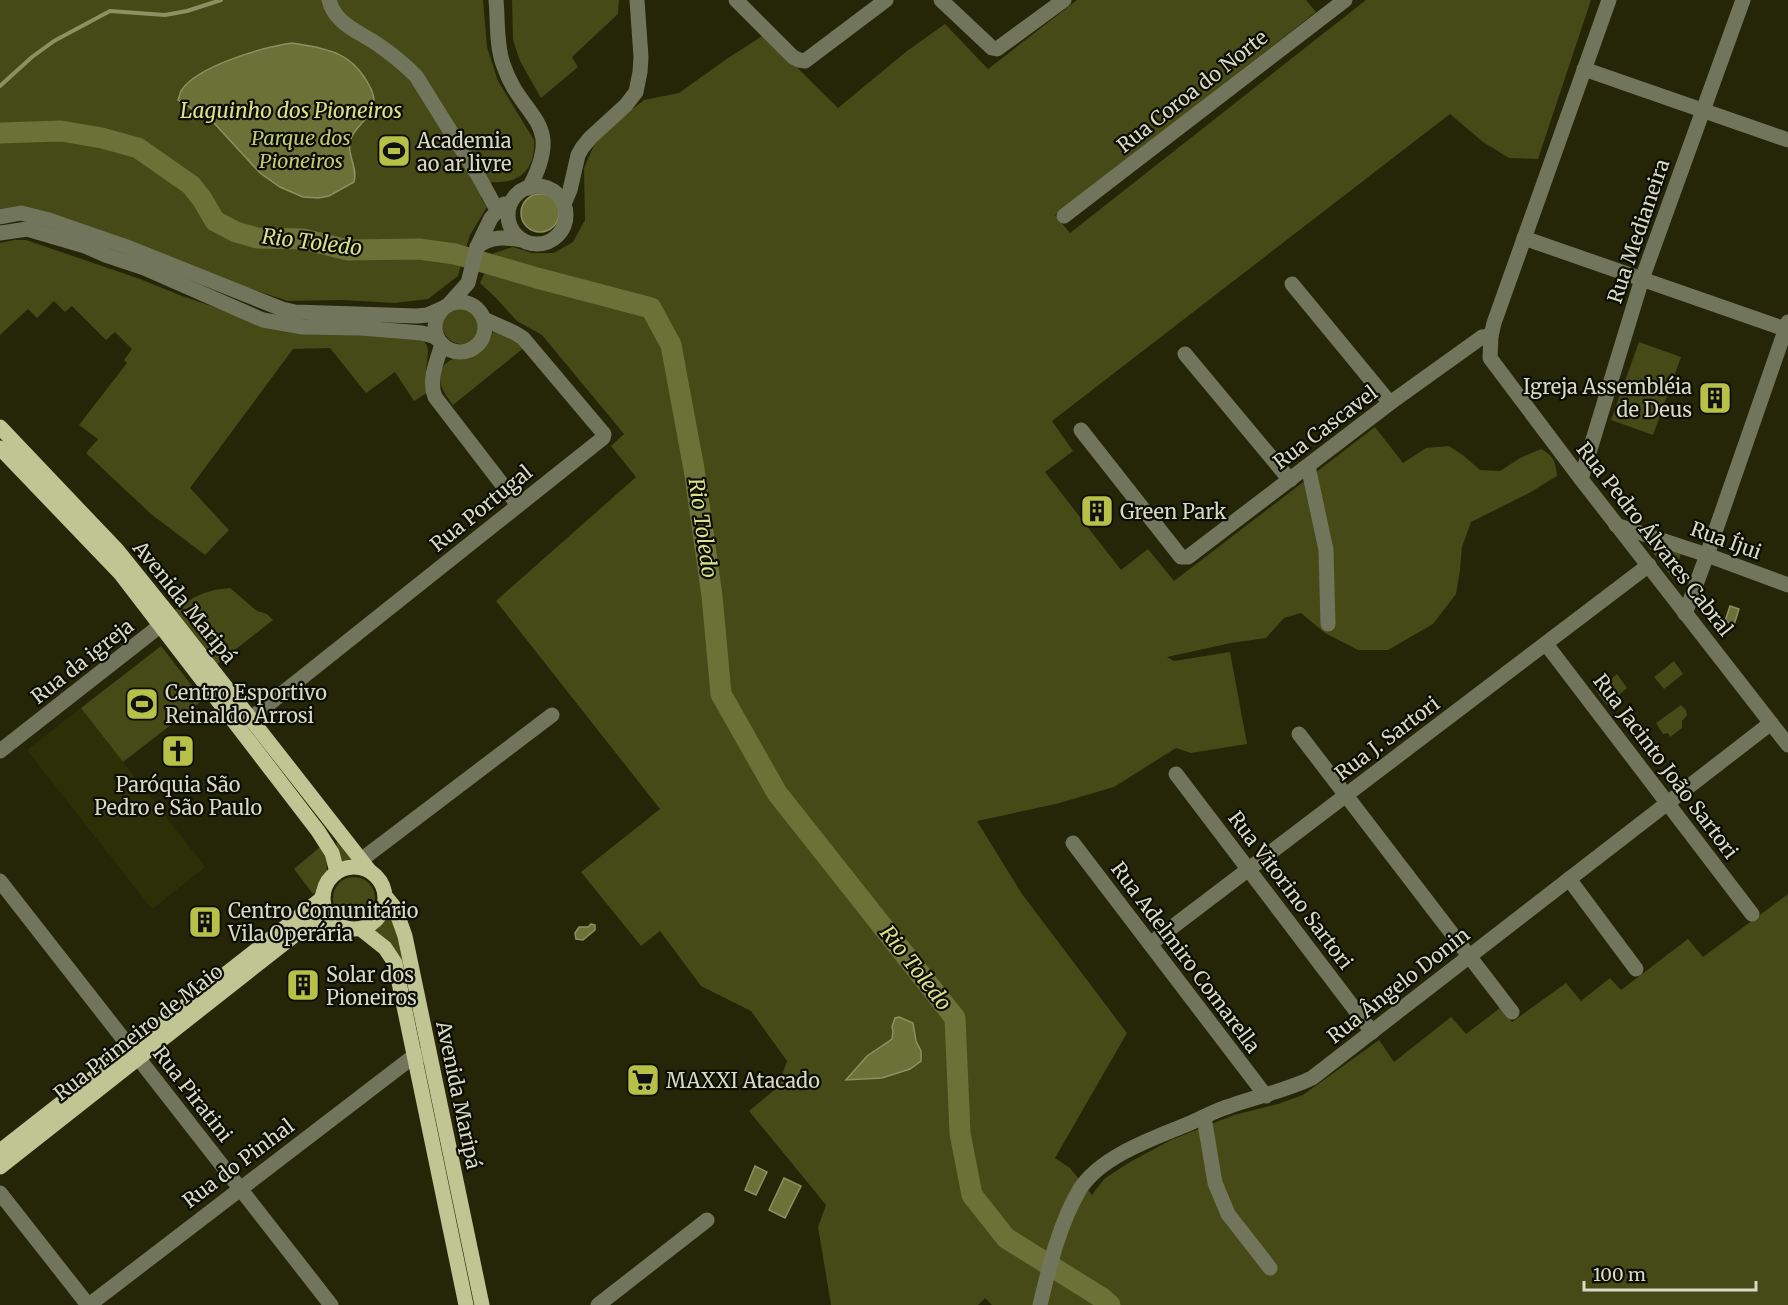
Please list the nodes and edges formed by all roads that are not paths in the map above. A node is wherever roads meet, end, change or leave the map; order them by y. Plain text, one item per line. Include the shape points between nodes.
1 (329, 0) edge
2 (496, 0) edge
3 (637, 0) edge
4 (736, 0) edge
5 (886, 0) edge
6 (941, 0) edge
7 (1064, 0) edge
8 (1345, 0) edge
9 (1609, 0) edge
10 (1743, 0) edge
11 (1584, 69) junction
12 (1703, 109) junction
13 (1788, 140) edge
14 (513, 198) junction
15 (564, 204) junction
16 (1064, 216) dead end
17 (0, 217) edge
18 (0, 233) edge
19 (1524, 238) junction
20 (522, 240) junction
21 (476, 248) junction
22 (469, 276) junction
23 (1642, 279) junction
24 (1292, 284) dead end
25 (447, 306) junction
26 (474, 306) junction
27 (484, 319) junction
28 (1787, 327) edge
29 (1491, 336) junction
30 (440, 342) junction
31 (1185, 354) dead end
32 (1390, 403) junction
33 (0, 427) edge
34 (1080, 430) dead end
35 (0, 448) edge
36 (1308, 466) junction
37 (1581, 479) junction
38 (1290, 480) junction
39 (518, 505) junction
40 (1616, 525) junction
41 (1707, 555) junction
42 (1649, 565) junction
43 (1788, 585) edge
44 (1685, 614) junction
45 (1328, 624) dead end
46 (161, 625) junction
47 (1546, 644) junction
48 (552, 716) dead end
49 (250, 719) junction
50 (1771, 723) junction
51 (1299, 734) dead end
52 (1788, 745) edge
53 (0, 751) edge
54 (1176, 774) dead end
55 (1347, 795) junction
56 (1668, 803) junction
57 (1073, 843) dead end
58 (365, 865) junction
59 (1249, 870) junction
60 (337, 872) junction
61 (1569, 879) junction
62 (0, 881) edge
63 (323, 894) junction
64 (386, 897) junction
65 (1752, 914) dead end
66 (337, 925) junction
67 (361, 929) junction
68 (1150, 944) junction
69 (1470, 956) junction
70 (1636, 969) dead end
71 (1512, 1012) dead end
72 (1372, 1032) junction
73 (134, 1053) junction
74 (430, 1054) junction
75 (414, 1056) junction
76 (1266, 1096) junction
77 (1204, 1117) junction
78 (0, 1151) edge
79 (0, 1167) edge
80 (240, 1188) junction
81 (0, 1193) edge
82 (707, 1220) dead end
83 (1270, 1268) dead end
84 (88, 1305) edge
85 (331, 1305) edge
86 (466, 1305) edge
87 (482, 1305) edge
88 (598, 1305) edge
89 (1040, 1305) edge

1 - 14 street via 341,21 379,45 416,76 479,177
2 - 14 street via 502,63 537,120 544,139 539,169
3 - 15 street via 641,57 636,92 578,155
4 - 5 street via 793,57 805,61
6 - 7 street via 997,49
8 - 16 street, Rua Coroa do Norte
9 - 11 street
10 - 12 street, Rua Medianeira
11 - 12 street
11 - 19 street
12 - 13 street
12 - 23 street, Rua Medianeira
14 - 15 street via 545,188
14 - 20 street via 509,219
14 - 21 street via 491,218
15 - 20 street via 566,222 556,237 539,244
17 - 25 street via 21,213 49,220 295,312 417,316
18 - 30 street via 27,229 85,246 263,320 303,327 410,331 427,334
19 - 23 street
19 - 29 street
20 - 21 street via 494,238
21 - 22 street
22 - 25 street
22 - 26 street
23 - 28 street
23 - 37 street, Rua Medianeira
24 - 32 street
25 - 26 street via 467,302
25 - 30 street via 435,323
26 - 27 street
27 - 30 street via 484,335 475,348 451,351
27 - 39 street, Rua Portugal via 523,339 604,434
28 - 41 street
29 - 32 street, Rua Cascavel via 1482,337
29 - 37 street, Rua Pedro Álvares Cabral via 1490,357
30 - 39 street via 432,380 435,397
31 - 38 street
32 - 36 street, Rua Cascavel
33 - 49 main road, Avenida Maripá via 117,550
34 - 38 street, Rua Cascavel via 1181,557 1188,557
35 - 46 main road, Avenida Maripá via 120,573
36 - 38 street, Rua Cascavel
36 - 45 street via 1326,550
37 - 40 street, Rua Pedro Álvares Cabral
39 - 49 street, Rua Portugal
40 - 41 street, Rua Íjui
40 - 42 street, Rua Pedro Álvares Cabral
41 - 43 street, Rua Íjui
41 - 44 street
42 - 44 street, Rua Pedro Álvares Cabral
42 - 47 street, Rua J. Sartori
44 - 50 street, Rua Pedro Álvares Cabral
46 - 53 street, Rua da igreja
46 - 60 main road, Avenida Maripá via 318,831 332,853
47 - 55 street, Rua J. Sartori
47 - 56 street, Rua Jacinto João Sartori
48 - 58 street
49 - 58 main road, Avenida Maripá
50 - 52 street, Rua Pedro Álvares Cabral
50 - 56 street, Rua Ângelo Donin
51 - 55 street
54 - 59 street, Rua Vitorino Sartori
55 - 59 street, Rua J. Sartori
55 - 69 street
56 - 61 street, Rua Ângelo Donin
56 - 65 street, Rua Jacinto João Sartori
57 - 68 street, Rua Adelmiro Comarella
58 - 60 main road
58 - 64 main road via 378,877
59 - 68 street, Rua J. Sartori
59 - 72 street, Rua Vitorino Sartori
60 - 63 main road via 325,885
61 - 69 street, Rua Ângelo Donin
61 - 70 street
62 - 73 street, Rua Piratini
63 - 66 main road via 327,915
63 - 73 main road, Rua Primeiro de Maio
64 - 67 main road via 379,918
64 - 74 main road, Avenida Maripá via 395,908 405,936
66 - 67 main road
66 - 73 main road, Rua Primeiro de Maio via 318,924 302,930
67 - 75 main road, Avenida Maripá via 385,948 395,963
68 - 76 street, Rua Adelmiro Comarella
69 - 71 street
69 - 72 street, Rua Ângelo Donin
72 - 76 street, Rua Ângelo Donin via 1312,1078
73 - 78 main road, Rua Primeiro de Maio
73 - 79 main road, Rua Primeiro de Maio
73 - 80 street, Rua Piratini
74 - 75 street
74 - 87 main road, Avenida Maripá
75 - 80 street, Rua do Pinhal
75 - 86 main road, Avenida Maripá
76 - 77 street, Rua Ângelo Donin
77 - 83 street via 1215,1184 1228,1214
77 - 89 street, Rua Ângelo Donin via 1122,1154 1095,1172 1081,1188 1062,1229
80 - 84 street, Rua do Pinhal
80 - 85 street, Rua Piratini
81 - 84 street
82 - 88 street

